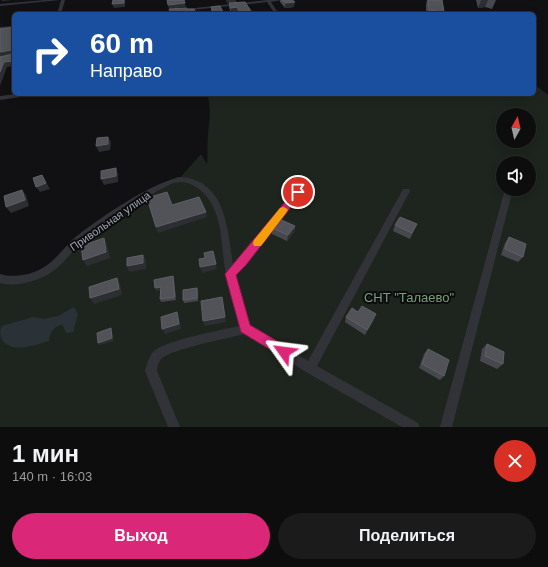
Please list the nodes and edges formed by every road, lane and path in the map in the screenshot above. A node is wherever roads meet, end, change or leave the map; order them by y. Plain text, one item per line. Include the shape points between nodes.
1 (58, 0) edge
2 (63, 0) edge
3 (280, 0) edge
4 (268, 2) junction
5 (0, 5) edge
6 (60, 12) edge
7 (163, 12) edge
8 (276, 12) edge
9 (12, 27) edge
10 (0, 28) edge
11 (13, 96) edge
12 (0, 98) edge
13 (406, 191) dead end
14 (298, 192) dead end
15 (507, 196) edge
16 (230, 274) junction
17 (0, 278) edge
18 (246, 329) junction
19 (310, 368) junction
20 (174, 427) edge
21 (414, 427) edge
22 (446, 427) edge

1 - 5 street
2 - 6 street
3 - 4 street
4 - 7 street
4 - 8 street
9 - 10 street
11 - 12 street
13 - 19 street
14 - 16 street via 243,262
15 - 22 street
16 - 17 street, Привольная улица via 221,218 216,204 194,181 179,179 151,191 85,235 47,270 35,277 18,280
16 - 18 street
18 - 19 street
18 - 20 street via 172,348 159,354 151,371
19 - 21 street

